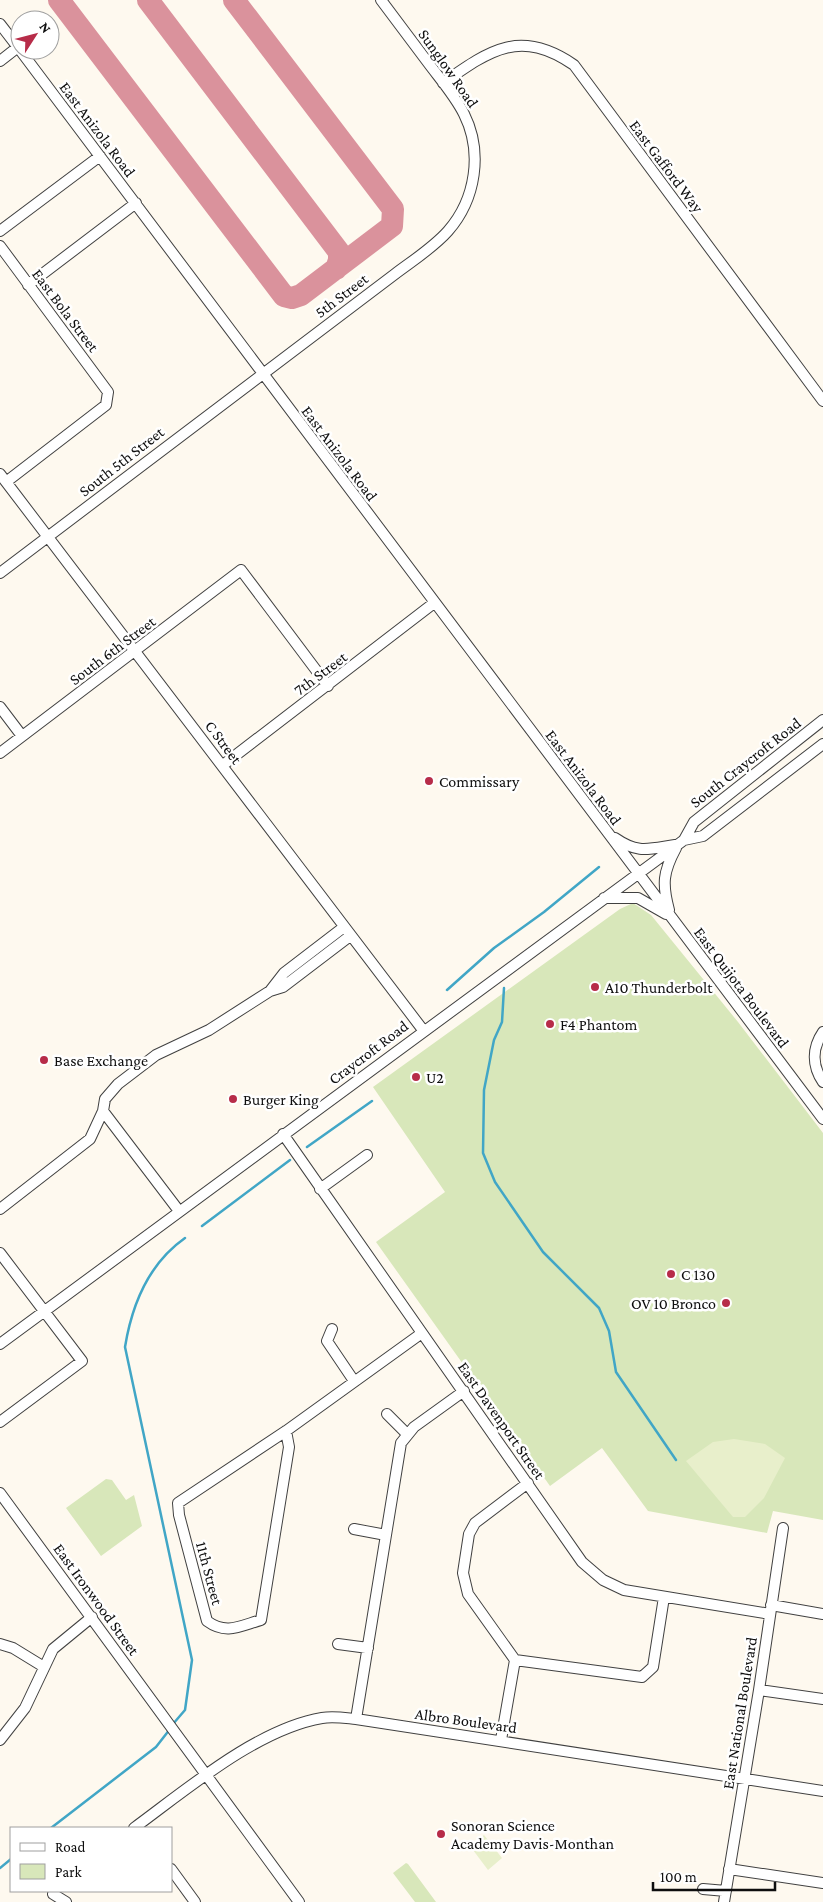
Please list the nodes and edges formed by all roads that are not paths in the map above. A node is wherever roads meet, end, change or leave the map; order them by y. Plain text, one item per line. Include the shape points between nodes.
1 (381, 0) edge
2 (0, 24) edge
3 (10, 37) edge
4 (27, 60) edge
5 (443, 83) junction
6 (100, 156) junction
7 (136, 204) junction
8 (0, 230) edge
9 (438, 240) joint
10 (0, 246) edge
11 (28, 285) junction
12 (261, 374) junction
13 (823, 400) edge
14 (3, 478) edge
15 (48, 537) junction
16 (0, 573) edge
17 (434, 603) junction
18 (136, 651) junction
19 (328, 686) junction
20 (0, 707) edge
21 (823, 720) edge
22 (22, 736) junction
23 (823, 744) edge
24 (0, 754) edge
25 (222, 765) junction
26 (608, 834) junction
27 (681, 842) junction
28 (638, 873) junction
29 (604, 898) junction
30 (671, 917) junction
31 (344, 927) junction
32 (350, 936) junction
33 (270, 991) junction
34 (423, 1030) junction
35 (823, 1032) edge
36 (823, 1082) edge
37 (104, 1111) junction
38 (823, 1119) edge
39 (283, 1134) junction
40 (366, 1155) dead end
41 (320, 1189) junction
42 (0, 1209) edge
43 (179, 1211) junction
44 (0, 1253) edge
45 (45, 1311) junction
46 (332, 1329) dead end
47 (422, 1333) junction
48 (0, 1344) edge
49 (354, 1381) junction
50 (464, 1391) junction
51 (387, 1414) dead end
52 (0, 1422) edge
53 (286, 1431) junction
54 (407, 1434) junction
55 (528, 1484) junction
56 (1, 1495) edge
57 (783, 1528) dead end
58 (354, 1529) dead end
59 (386, 1535) junction
60 (664, 1597) junction
61 (771, 1610) junction
62 (823, 1614) edge
63 (92, 1617) junction
64 (0, 1644) edge
65 (338, 1644) dead end
66 (368, 1648) junction
67 (515, 1660) junction
68 (44, 1667) junction
69 (760, 1690) junction
70 (823, 1699) edge
71 (356, 1719) junction
72 (0, 1740) edge
73 (501, 1740) junction
74 (207, 1776) junction
75 (744, 1778) junction
76 (823, 1791) edge
77 (139, 1827) edge
78 (729, 1869) junction
79 (172, 1870) edge
80 (823, 1883) edge
81 (703, 1889) dead end
82 (52, 1896) edge
83 (725, 1897) edge
84 (66, 1902) edge
85 (195, 1902) edge
86 (300, 1902) edge

1 - 5 street, Sunglow Road
2 - 3 street, East Anizola Road
4 - 6 street, East Anizola Road
5 - 9 street, Sunglow Road via 464,113 475,160 467,199 454,223
5 - 13 street, East Gafford Way via 485,54 509,46 545,49 574,65
6 - 7 street, East Anizola Road
6 - 8 street
7 - 11 street
7 - 12 street, East Anizola Road
9 - 12 street, 5th Street
10 - 11 street, East Bola Street
11 - 14 street, East Bola Street via 108,392 106,405
12 - 15 street, South 5th Street
12 - 17 street, East Anizola Road
14 - 15 street, C Street
15 - 16 street, South 5th Street
15 - 18 street, C Street
17 - 19 street, 7th Street
17 - 26 street, East Anizola Road
18 - 19 street, South 6th Street via 241,570
18 - 22 street, South 6th Street
18 - 25 street, C Street
19 - 25 street, 7th Street
20 - 22 street
21 - 27 street, South Craycroft Road via 694,822
22 - 24 street, South 6th Street
23 - 27 street, South Craycroft Road via 703,836
25 - 31 street, C Street
26 - 27 street via 629,848 638,849
26 - 28 street, East Anizola Road
27 - 28 street, Craycroft Road
27 - 30 street via 666,871 663,888
28 - 29 street, Craycroft Road
28 - 30 street, East Quijota Boulevard
29 - 30 street via 638,898
29 - 34 street, Craycroft Road
30 - 38 street, East Quijota Boulevard
31 - 32 street, C Street
31 - 33 street via 284,973
32 - 33 street via 283,987
32 - 34 street, C Street
33 - 37 street via 209,1030 147,1061 113,1088 105,1099
34 - 39 street, Craycroft Road
35 - 36 street via 817,1040 814,1054
37 - 42 street via 90,1139
37 - 43 street
39 - 41 street, East Davenport Street
39 - 43 street, Craycroft Road
40 - 41 street
41 - 47 street, East Davenport Street
43 - 45 street, Craycroft Road
44 - 45 street
45 - 48 street, Craycroft Road
45 - 52 street via 82,1361
46 - 49 street via 327,1341
47 - 49 street, 11th Street
47 - 50 street, East Davenport Street
49 - 53 street, 11th Street
50 - 54 street
50 - 55 street, East Davenport Street
51 - 54 street
53 - 53 street, 11th Street via 178,1504 207,1621 226,1630 261,1620 289,1447
54 - 59 street via 401,1443
55 - 60 street, East Davenport Street via 582,1562 594,1574 624,1590
55 - 67 street via 475,1523 469,1534 463,1574 468,1594
56 - 63 street, East Ironwood Street
57 - 61 street, East National Boulevard
58 - 59 street
59 - 66 street
60 - 61 street, East Davenport Street
60 - 67 street via 653,1667 642,1677
61 - 62 street, East Davenport Street
61 - 69 street, East National Boulevard
63 - 68 street via 59,1644
63 - 74 street, East Ironwood Street
64 - 68 street
65 - 66 street
66 - 71 street
67 - 73 street
68 - 72 street via 25,1708
69 - 70 street
69 - 75 street, East National Boulevard
71 - 73 street, Albro Boulevard
71 - 74 street, Albro Boulevard via 324,1717 298,1723 255,1743
73 - 75 street, Albro Boulevard
74 - 77 street, Albro Boulevard
74 - 86 street
75 - 76 street, Albro Boulevard
75 - 78 street, East National Boulevard
78 - 80 street
78 - 83 street, East National Boulevard
79 - 85 street
81 - 83 street
82 - 84 street

